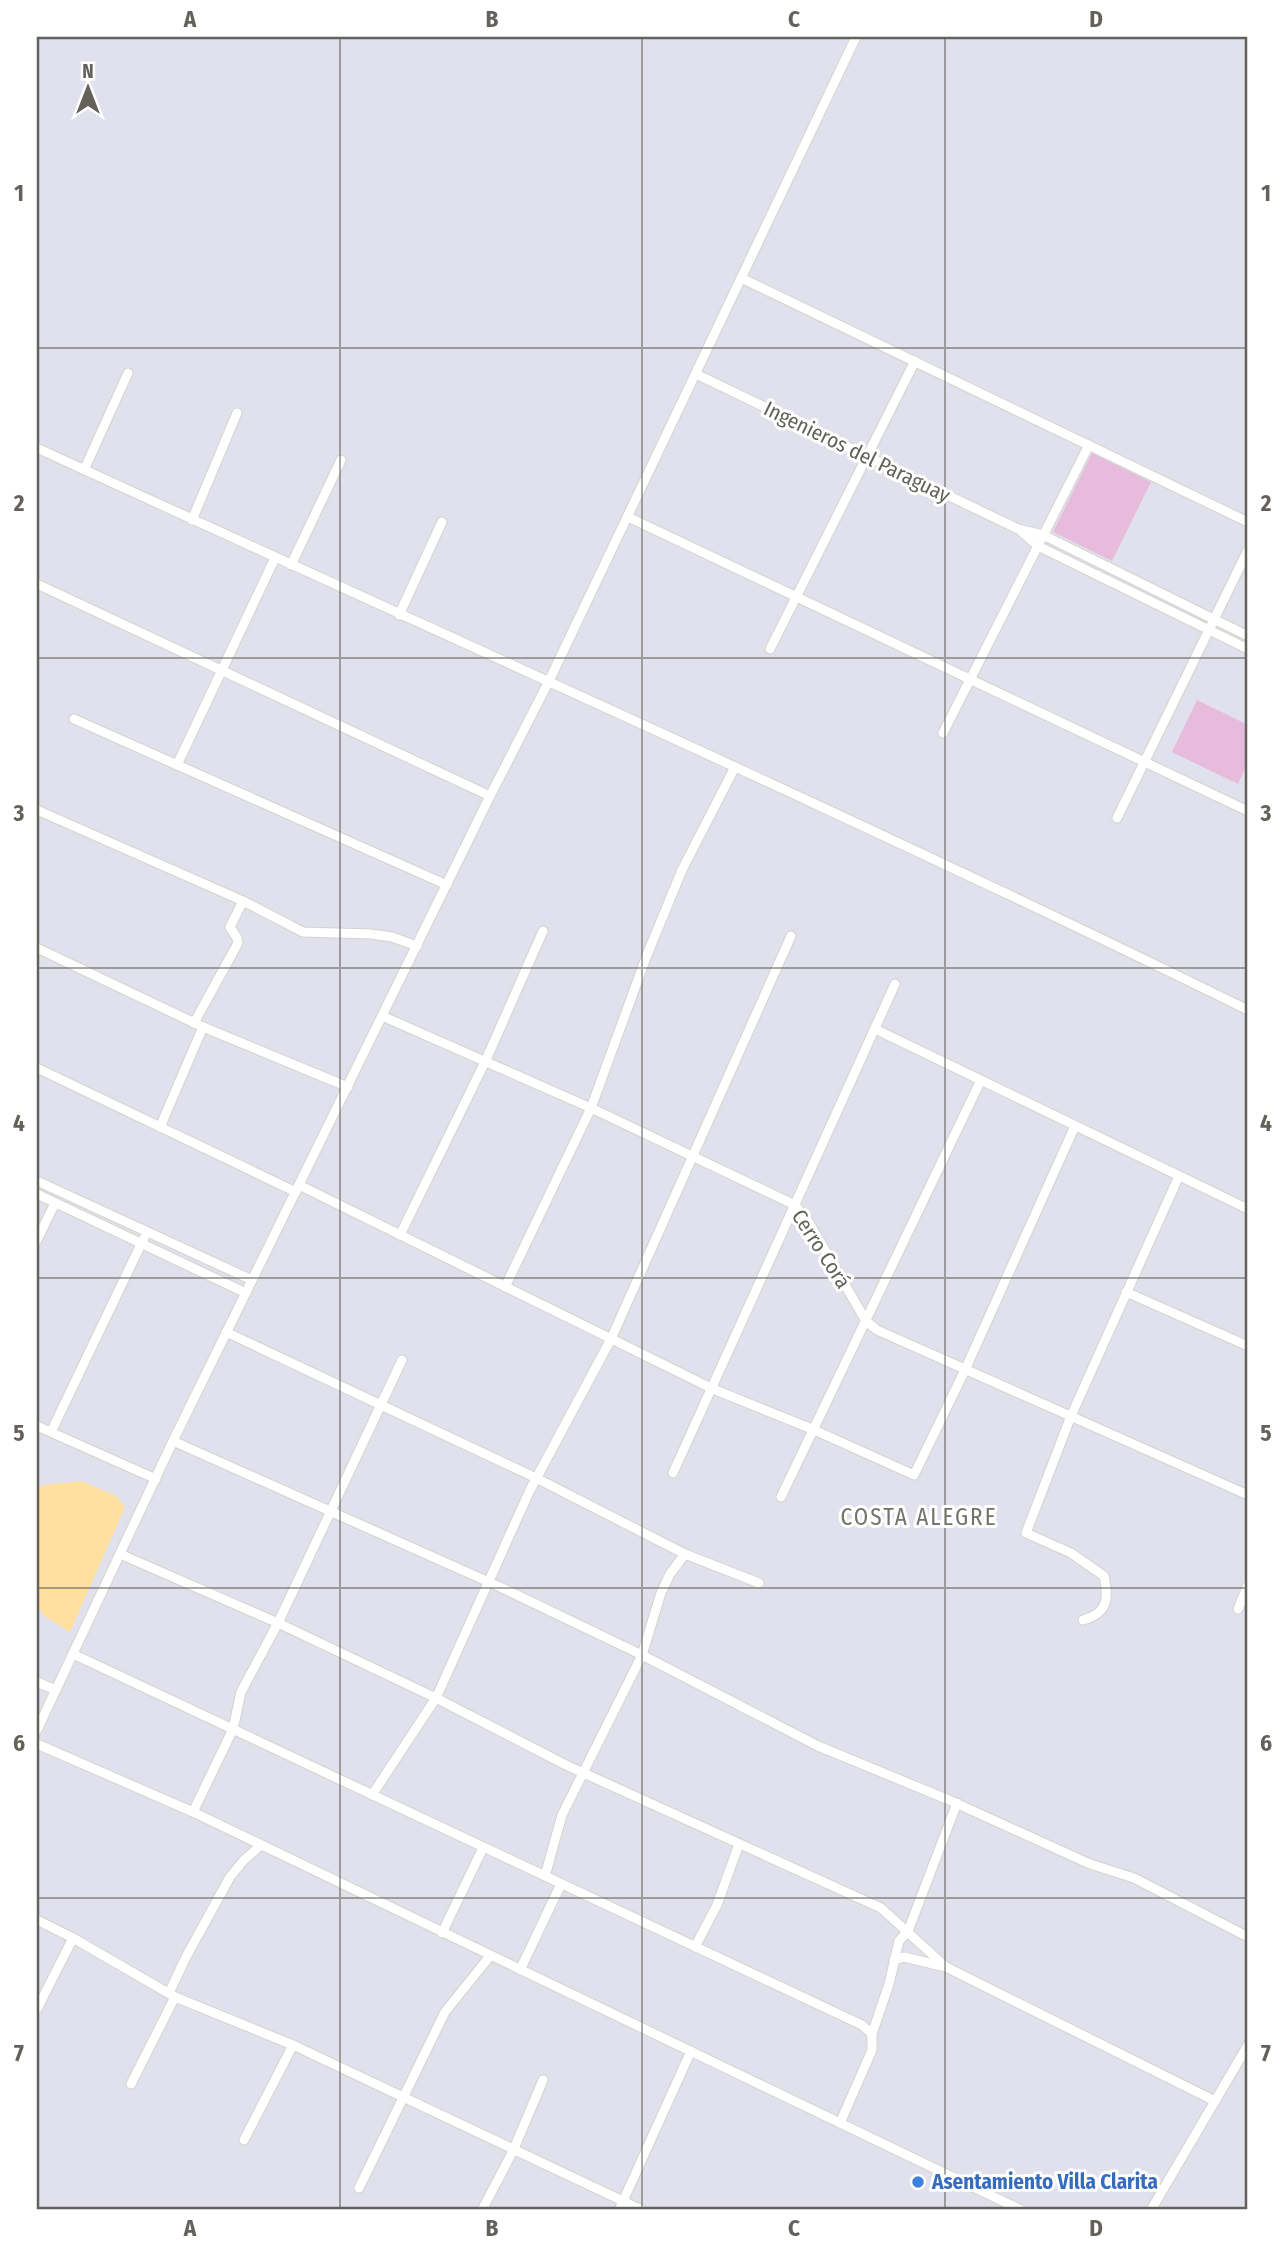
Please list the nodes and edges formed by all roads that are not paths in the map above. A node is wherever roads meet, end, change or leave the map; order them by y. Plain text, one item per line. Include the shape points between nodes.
1 (856, 37) edge
2 (741, 278) junction
3 (915, 361) junction
4 (128, 373) dead end
5 (696, 374) junction
6 (237, 413) dead end
7 (1089, 445) junction
8 (37, 448) edge
9 (867, 457) junction
10 (341, 460) dead end
11 (84, 470) junction
12 (628, 517) junction
13 (192, 520) junction
14 (442, 522) dead end
15 (1248, 522) edge
16 (1017, 529) junction
17 (1043, 535) junction
18 (1038, 546) junction
19 (1248, 550) edge
20 (275, 558) junction
21 (290, 565) junction
22 (37, 583) edge
23 (797, 597) junction
24 (399, 615) junction
25 (1214, 619) junction
26 (1209, 630) junction
27 (1248, 636) edge
28 (770, 649) dead end
29 (1248, 649) edge
30 (222, 670) junction
31 (970, 678) junction
32 (548, 683) junction
33 (74, 719) dead end
34 (943, 733) dead end
35 (1145, 761) junction
36 (177, 765) junction
37 (735, 767) junction
38 (490, 796) junction
39 (37, 810) edge
40 (1248, 811) edge
41 (1117, 818) dead end
42 (447, 885) junction
43 (243, 901) junction
44 (542, 931) dead end
45 (791, 936) dead end
46 (417, 946) junction
47 (37, 948) edge
48 (895, 984) dead end
49 (1248, 1010) edge
50 (382, 1016) junction
51 (199, 1025) junction
52 (875, 1029) junction
53 (485, 1062) junction
54 (37, 1069) edge
55 (981, 1080) junction
56 (348, 1087) junction
57 (592, 1108) junction
58 (1076, 1126) junction
59 (160, 1127) junction
60 (693, 1155) junction
61 (1179, 1176) junction
62 (37, 1181) edge
63 (297, 1188) junction
64 (37, 1194) edge
65 (55, 1203) junction
66 (796, 1205) junction
67 (1248, 1209) edge
68 (147, 1232) junction
69 (400, 1235) junction
70 (37, 1240) edge
71 (141, 1243) junction
72 (252, 1280) junction
73 (505, 1287) junction
74 (1126, 1292) junction
75 (246, 1293) junction
76 (866, 1321) junction
77 (226, 1332) junction
78 (611, 1339) junction
79 (1248, 1346) edge
80 (402, 1360) dead end
81 (965, 1370) junction
82 (713, 1389) junction
83 (381, 1405) junction
84 (1070, 1416) junction
85 (37, 1426) edge
86 (813, 1429) junction
87 (51, 1432) junction
88 (173, 1441) junction
89 (673, 1473) dead end
90 (536, 1478) junction
91 (156, 1479) junction
92 (1248, 1495) edge
93 (781, 1497) dead end
94 (331, 1511) junction
95 (120, 1554) junction
96 (685, 1554) junction
97 (488, 1582) junction
98 (760, 1583) dead end
99 (1248, 1585) edge
100 (1238, 1609) dead end
101 (1083, 1620) dead end
102 (278, 1623) junction
103 (73, 1654) junction
104 (642, 1655) junction
105 (37, 1682) edge
106 (56, 1690) junction
107 (436, 1698) junction
108 (37, 1730) edge
109 (233, 1730) junction
110 (37, 1744) edge
111 (584, 1773) junction
112 (372, 1795) junction
113 (957, 1803) junction
114 (193, 1812) junction
115 (739, 1844) junction
116 (261, 1845) junction
117 (483, 1847) junction
118 (545, 1876) junction
119 (561, 1884) junction
120 (37, 1920) edge
121 (908, 1931) junction
122 (442, 1933) junction
123 (1248, 1937) edge
124 (73, 1938) junction
125 (695, 1947) junction
126 (490, 1956) junction
127 (894, 1960) junction
128 (946, 1967) junction
129 (520, 1970) junction
130 (172, 1995) junction
131 (37, 2009) edge
132 (872, 2034) junction
133 (293, 2045) junction
134 (1248, 2045) edge
135 (691, 2051) junction
136 (543, 2080) dead end
137 (131, 2084) dead end
138 (404, 2098) junction
139 (1215, 2101) junction
140 (840, 2123) junction
141 (244, 2140) dead end
142 (513, 2151) junction
143 (359, 2188) dead end
144 (621, 2206) edge
145 (482, 2210) edge
146 (642, 2210) edge
147 (1021, 2210) edge
148 (1152, 2210) edge

1 - 2 street
2 - 3 street
2 - 5 street
3 - 7 street
3 - 9 street
4 - 11 street
5 - 9 street, Ingenieros del Paraguay
5 - 12 street
6 - 13 street
7 - 15 street
7 - 17 street
8 - 11 street
9 - 16 street, Ingenieros del Paraguay
9 - 23 street
10 - 21 street
11 - 13 street
12 - 23 street
12 - 32 street
13 - 20 street
14 - 24 street
16 - 17 street, Ingenieros del Paraguay
16 - 18 street, Ingenieros del Paraguay
17 - 18 street
17 - 25 street, Ingenieros del Paraguay
18 - 26 street, Ingenieros del Paraguay
18 - 31 street
19 - 25 street
20 - 21 street
20 - 30 street
21 - 24 street
22 - 30 street
23 - 28 street
23 - 31 street
24 - 32 street
25 - 26 street
25 - 27 street, Ingenieros del Paraguay
26 - 29 street, Ingenieros del Paraguay
26 - 35 street
30 - 36 street
30 - 38 street
31 - 34 street
31 - 35 street
32 - 37 street
32 - 38 street
33 - 36 street
35 - 40 street
35 - 41 street
36 - 42 street
37 - 49 street
37 - 57 street via 682,870
38 - 42 street
39 - 43 street
42 - 46 street
43 - 46 street via 303,932 371,934
43 - 51 street via 230,927 238,943
44 - 53 street
45 - 60 street
46 - 50 street
47 - 51 street
48 - 52 street
50 - 53 street, Cerro Corá
50 - 56 street
51 - 56 street
51 - 59 street
52 - 55 street
52 - 66 street
53 - 57 street, Cerro Corá
53 - 69 street
54 - 59 street
55 - 58 street
55 - 76 street
56 - 63 street
57 - 60 street, Cerro Corá
57 - 73 street
58 - 61 street
58 - 81 street
59 - 63 street
60 - 66 street, Cerro Corá
60 - 78 street
61 - 67 street
61 - 74 street
62 - 68 street
63 - 69 street
63 - 72 street
64 - 65 street
65 - 70 street
65 - 71 street
66 - 76 street, Cerro Corá
66 - 82 street
68 - 71 street
68 - 72 street
69 - 73 street
71 - 75 street
71 - 87 street
72 - 75 street
73 - 78 street
74 - 79 street
74 - 84 street
75 - 77 street
76 - 81 street, Cerro Corá
76 - 86 street
77 - 83 street
77 - 88 street
78 - 82 street
78 - 90 street
80 - 83 street
81 - 84 street, Cerro Corá
81 - 86 street via 914,1475
82 - 86 street
82 - 89 street
83 - 90 street
83 - 94 street
84 - 92 street, Cerro Corá
84 - 101 street via 1026,1533 1071,1553 1104,1576 1108,1594 1104,1606 1094,1617
85 - 87 street
86 - 93 street
87 - 91 street
88 - 91 street
88 - 94 street
90 - 96 street
90 - 97 street
91 - 95 street
94 - 97 street
94 - 102 street
95 - 102 street
95 - 103 street
96 - 98 street
96 - 104 street via 661,1593
97 - 104 street
97 - 107 street
99 - 100 street
102 - 107 street
102 - 109 street via 242,1692
103 - 106 street
103 - 109 street
104 - 111 street
104 - 113 street via 818,1746
105 - 106 street
106 - 108 street
107 - 111 street
107 - 112 street
109 - 112 street
109 - 114 street
110 - 114 street
111 - 115 street
111 - 118 street via 557,1827
112 - 117 street
113 - 121 street
113 - 123 street via 1090,1864 1135,1878
114 - 116 street
115 - 121 street via 881,1908
115 - 125 street via 717,1905
116 - 122 street
116 - 130 street via 230,1877 186,1957
117 - 118 street
117 - 122 street
118 - 119 street
119 - 125 street
119 - 129 street
120 - 124 street
121 - 127 street via 899,1941
121 - 128 street
122 - 126 street
124 - 130 street
124 - 131 street
125 - 132 street via 862,2025
126 - 129 street
126 - 138 street via 445,2012
127 - 128 street via 904,1957
127 - 132 street
128 - 139 street
129 - 135 street
130 - 133 street
130 - 137 street
132 - 140 street via 872,2050
133 - 138 street
133 - 141 street
134 - 139 street
135 - 140 street
135 - 144 street
136 - 142 street
138 - 142 street
138 - 143 street
139 - 148 street
140 - 147 street
142 - 144 street
142 - 145 street
144 - 146 street

